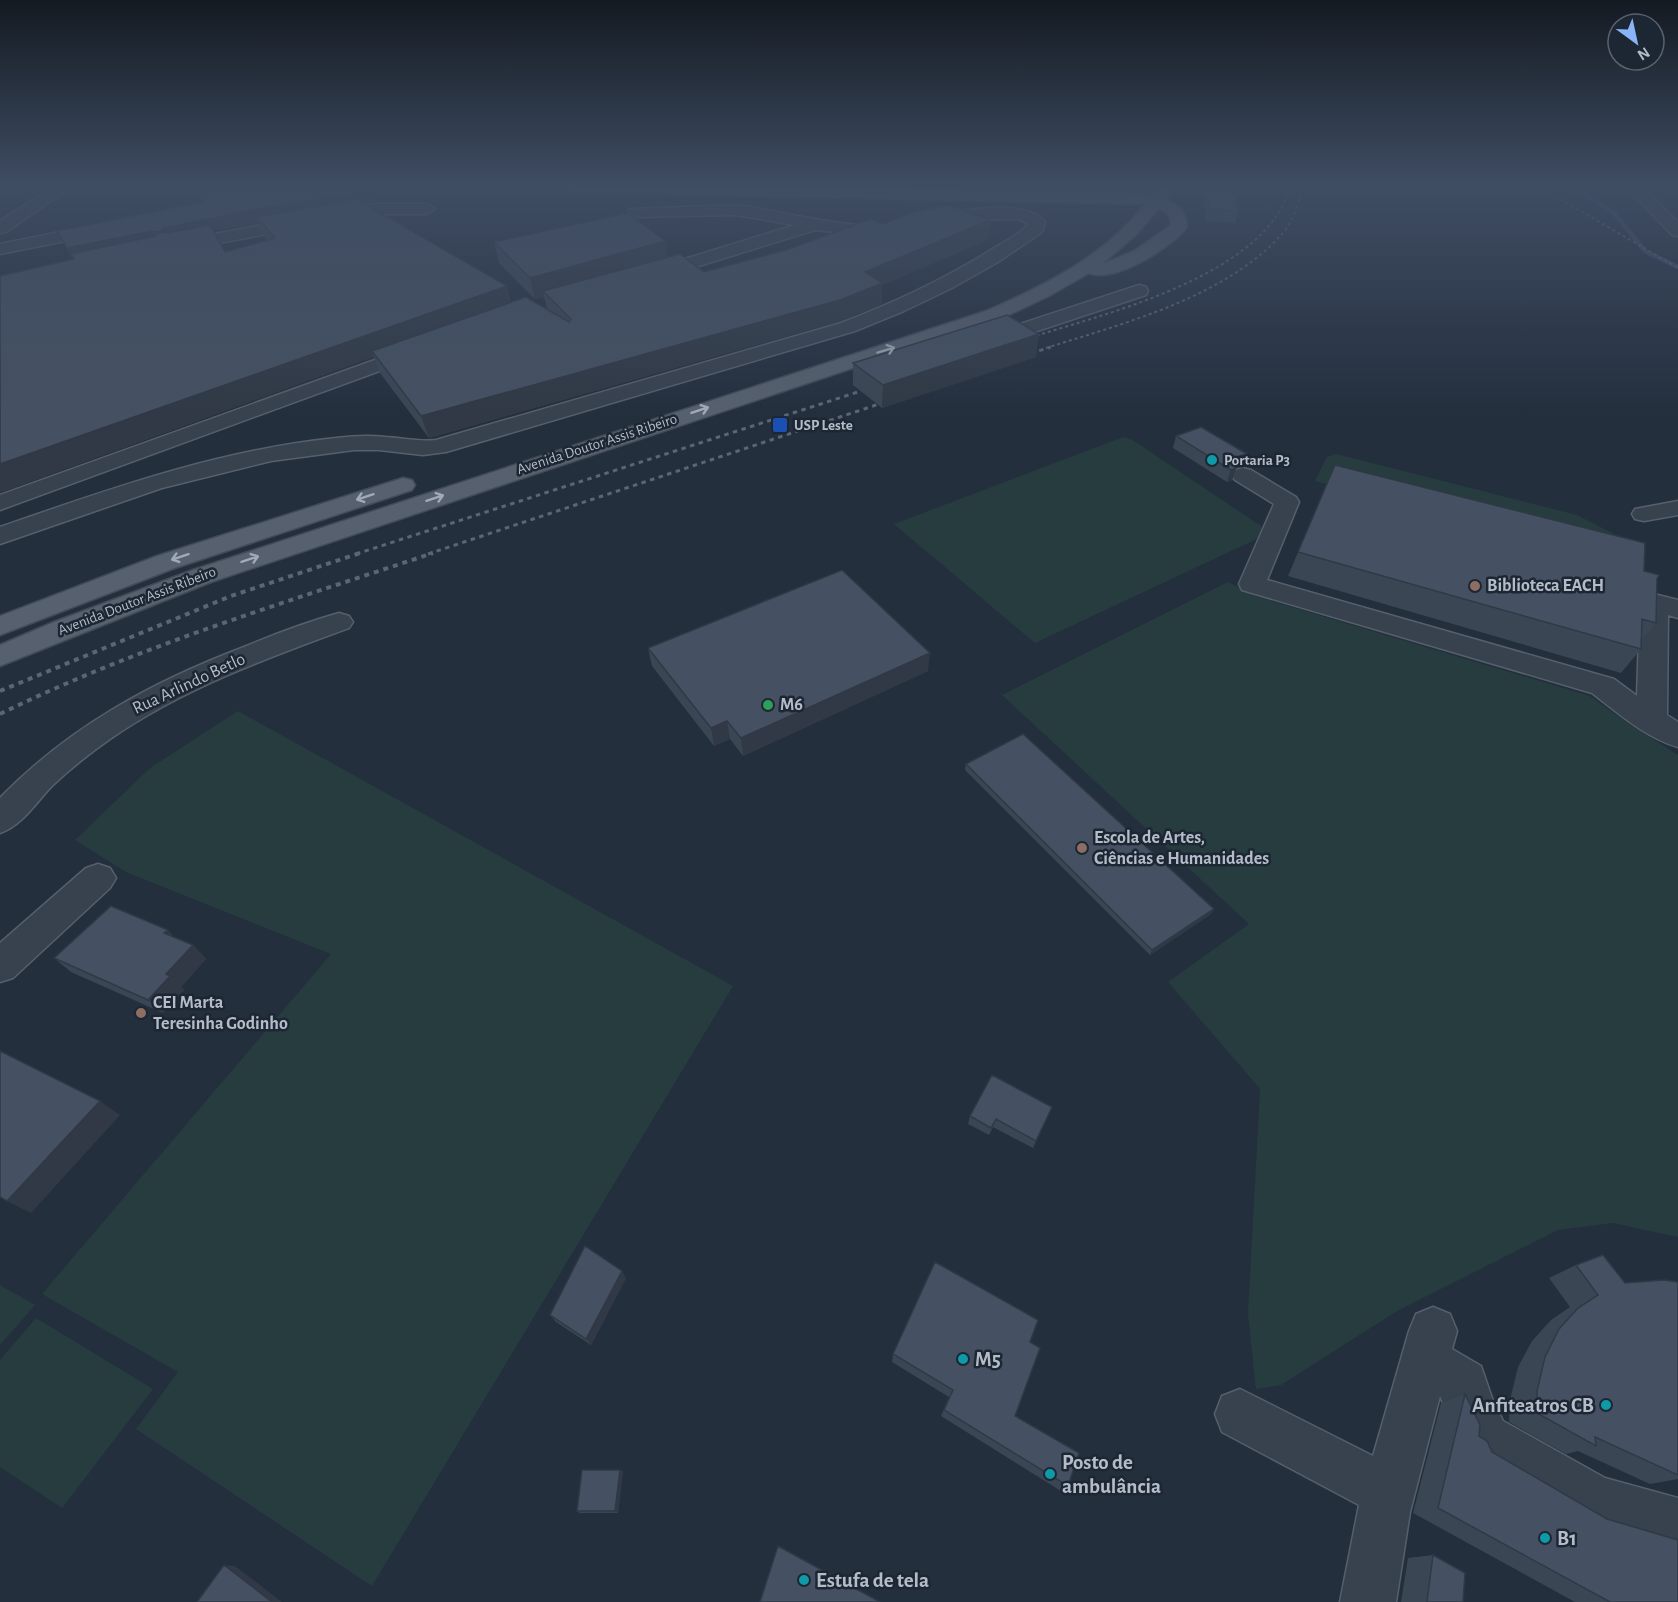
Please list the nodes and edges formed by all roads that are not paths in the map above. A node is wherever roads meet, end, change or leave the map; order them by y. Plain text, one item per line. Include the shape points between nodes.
1 (692, 262) edge
2 (984, 262) edge
3 (1069, 262) edge
4 (1125, 262) edge
5 (1062, 265) junction
6 (627, 281) edge
7 (1139, 291) dead end
8 (1018, 331) edge
9 (434, 344) edge
10 (552, 437) dead end
11 (1243, 475) dead end
12 (429, 477) dead end
13 (0, 503) edge
14 (1678, 508) edge
15 (1644, 514) dead end
16 (0, 536) edge
17 (1678, 609) edge
18 (339, 622) dead end
19 (0, 626) edge
20 (0, 656) edge
21 (1652, 721) junction
22 (1678, 736) edge
23 (0, 819) edge
24 (98, 878) dead end
25 (0, 966) edge
26 (1240, 1414) dead end
27 (1388, 1492) junction
28 (1678, 1525) edge
29 (1368, 1602) edge

1 - 6 street
2 - 16 street via 937,290 848,327 438,447 350,444 208,466
3 - 5 main road, Avenida Doutor Assis Ribeiro
4 - 5 main road via 1105,270
5 - 10 main road, Avenida Doutor Assis Ribeiro via 970,304 883,334
20 -> 5 main road, Avenida Doutor Assis Ribeiro via 202,576 969,324 1018,304
7 - 8 street
9 - 13 street
11 - 21 street via 1287,502 1252,584 1603,686
12 -> 19 main road, Avenida Doutor Assis Ribeiro via 166,562
14 - 15 street
17 - 21 street via 1654,603
18 - 23 street, Rua Arlindo Betlo via 272,646 151,699 70,753
21 - 22 street
24 - 25 street
26 - 27 street
27 - 28 street via 1429,1345 1464,1383 1468,1408 1485,1439 1595,1502
27 - 29 street

